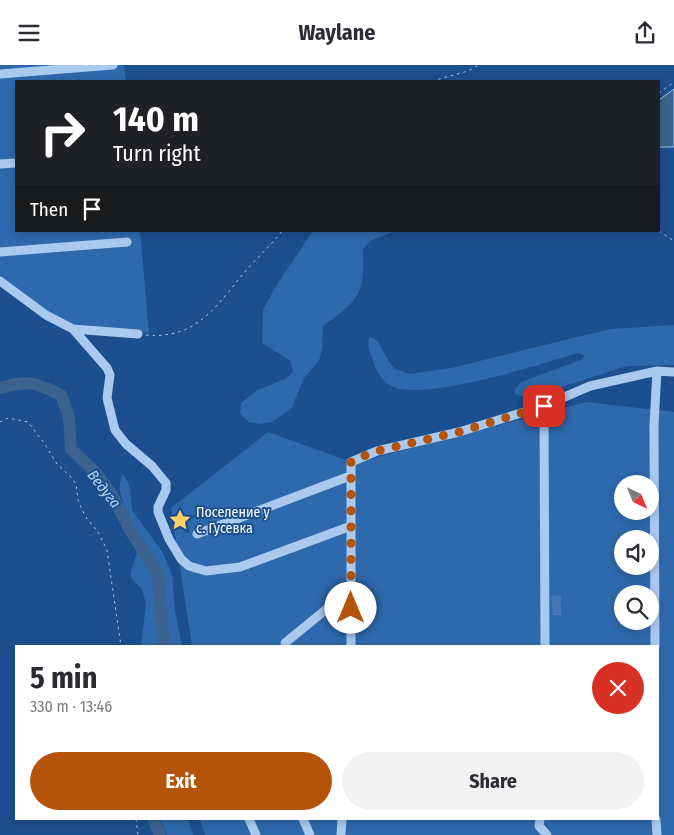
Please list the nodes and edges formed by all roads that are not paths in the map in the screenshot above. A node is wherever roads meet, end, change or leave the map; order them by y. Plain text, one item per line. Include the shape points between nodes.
1 (113, 65) edge
2 (0, 75) edge
3 (15, 163) edge
4 (0, 164) edge
5 (127, 242) dead end
6 (0, 252) edge
7 (0, 281) edge
8 (73, 329) junction
9 (138, 334) road end
10 (657, 371) junction
11 (674, 371) edge
12 (544, 406) junction
13 (350, 476) junction
14 (351, 526) junction
15 (197, 534) dead end
16 (351, 589) junction
17 (285, 643) dead end
18 (351, 645) edge
19 (546, 645) edge
20 (655, 645) edge
21 (249, 820) edge
22 (303, 820) edge
23 (342, 820) edge
24 (540, 820) edge
25 (656, 820) edge
26 (256, 835) edge
27 (310, 835) edge
28 (341, 835) edge
29 (547, 835) edge
30 (656, 835) edge

1 - 2 street
3 - 4 street
5 - 6 street
7 - 8 street via 46,315
8 - 9 street
8 - 14 street via 108,369 108,406 119,437 166,483 158,507 169,539 189,566 206,571 240,567
10 - 11 street
10 - 12 street via 590,386
10 - 20 street via 654,425
12 - 13 street via 459,432 377,451 351,461
12 - 19 street
13 - 14 street
13 - 15 street
14 - 16 street
16 - 17 street
16 - 18 street
21 - 26 street
22 - 27 street
23 - 28 street
24 - 29 street via 538,826
25 - 30 street

